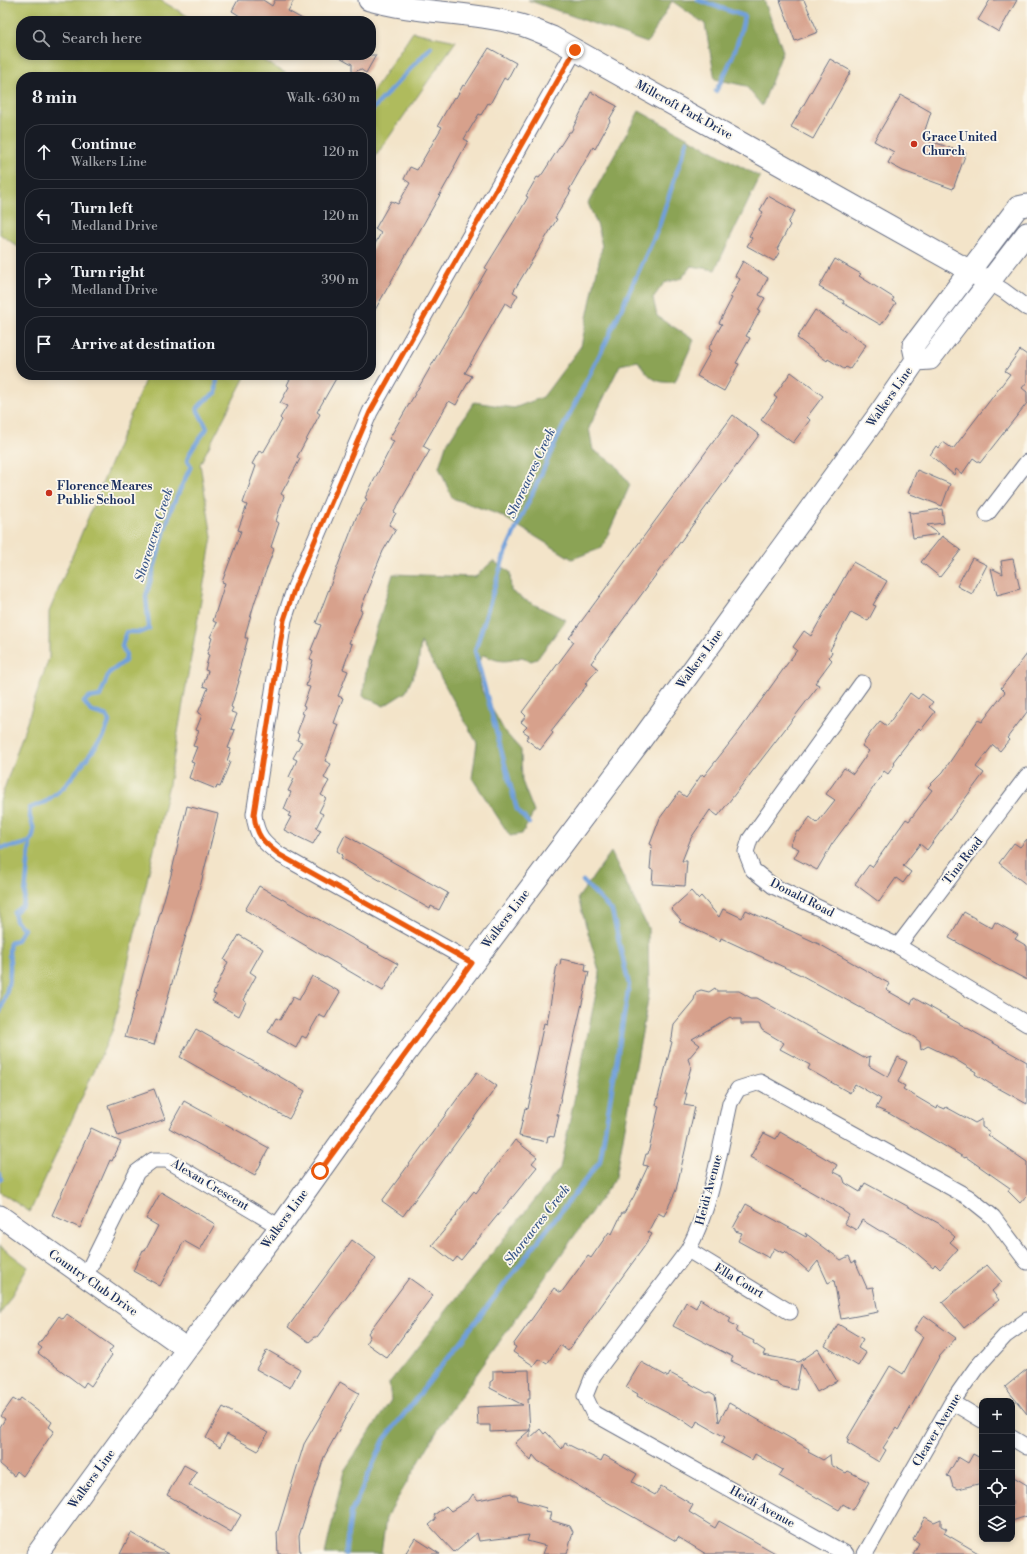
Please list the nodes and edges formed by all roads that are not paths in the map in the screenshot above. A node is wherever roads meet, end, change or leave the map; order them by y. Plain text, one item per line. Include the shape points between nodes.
1 (369, 0) edge
2 (575, 50) junction
3 (1027, 205) edge
4 (1027, 233) edge
5 (979, 276) junction
6 (1027, 308) edge
7 (1027, 462) edge
8 (987, 514) dead end
9 (862, 682) dead end
10 (1027, 776) edge
11 (1021, 797) edge
12 (898, 946) junction
13 (472, 963) junction
14 (1027, 1024) edge
15 (0, 1216) edge
16 (280, 1227) junction
17 (688, 1250) junction
18 (1027, 1262) edge
19 (85, 1277) junction
20 (790, 1312) dead end
21 (1027, 1320) edge
22 (187, 1350) junction
23 (952, 1402) junction
24 (979, 1418) edge
25 (1015, 1440) edge
26 (1027, 1447) edge
27 (37, 1554) edge
28 (846, 1554) edge
29 (865, 1554) edge

1 - 2 main road, Millcroft Park Drive via 389,6 481,17 521,25 552,37
2 - 5 main road, Millcroft Park Drive
2 - 13 street via 370,412 295,587 284,620 254,814 255,828 263,842 280,855
3 - 5 main road, Walkers Line via 1018,207
4 - 5 main road, Walkers Line
5 - 6 street
5 - 13 main road, Walkers Line via 930,359 916,360 639,743
7 - 8 street
9 - 12 street, Donald Road via 750,839 746,852 753,870 773,886
10 - 11 street, Tina Road
11 - 12 street, Tina Road
12 - 14 street, Donald Road
13 - 16 main road, Walkers Line
15 - 19 main road, Country Club Drive
16 - 19 street, Alexan Crescent via 167,1160 153,1160 137,1172
16 - 22 main road, Walkers Line
17 - 18 street, Heidi Avenue via 698,1231 710,1196 730,1103 738,1089 760,1082 968,1197 993,1217
17 - 20 street, Ella Court
17 - 28 street, Heidi Avenue via 593,1376 585,1396 593,1413
19 - 22 main road, Country Club Drive
21 - 23 street, Cleaver Avenue via 1005,1336 976,1368
22 - 27 main road, Walkers Line
23 - 24 street
23 - 29 street, Cleaver Avenue
25 - 26 street

